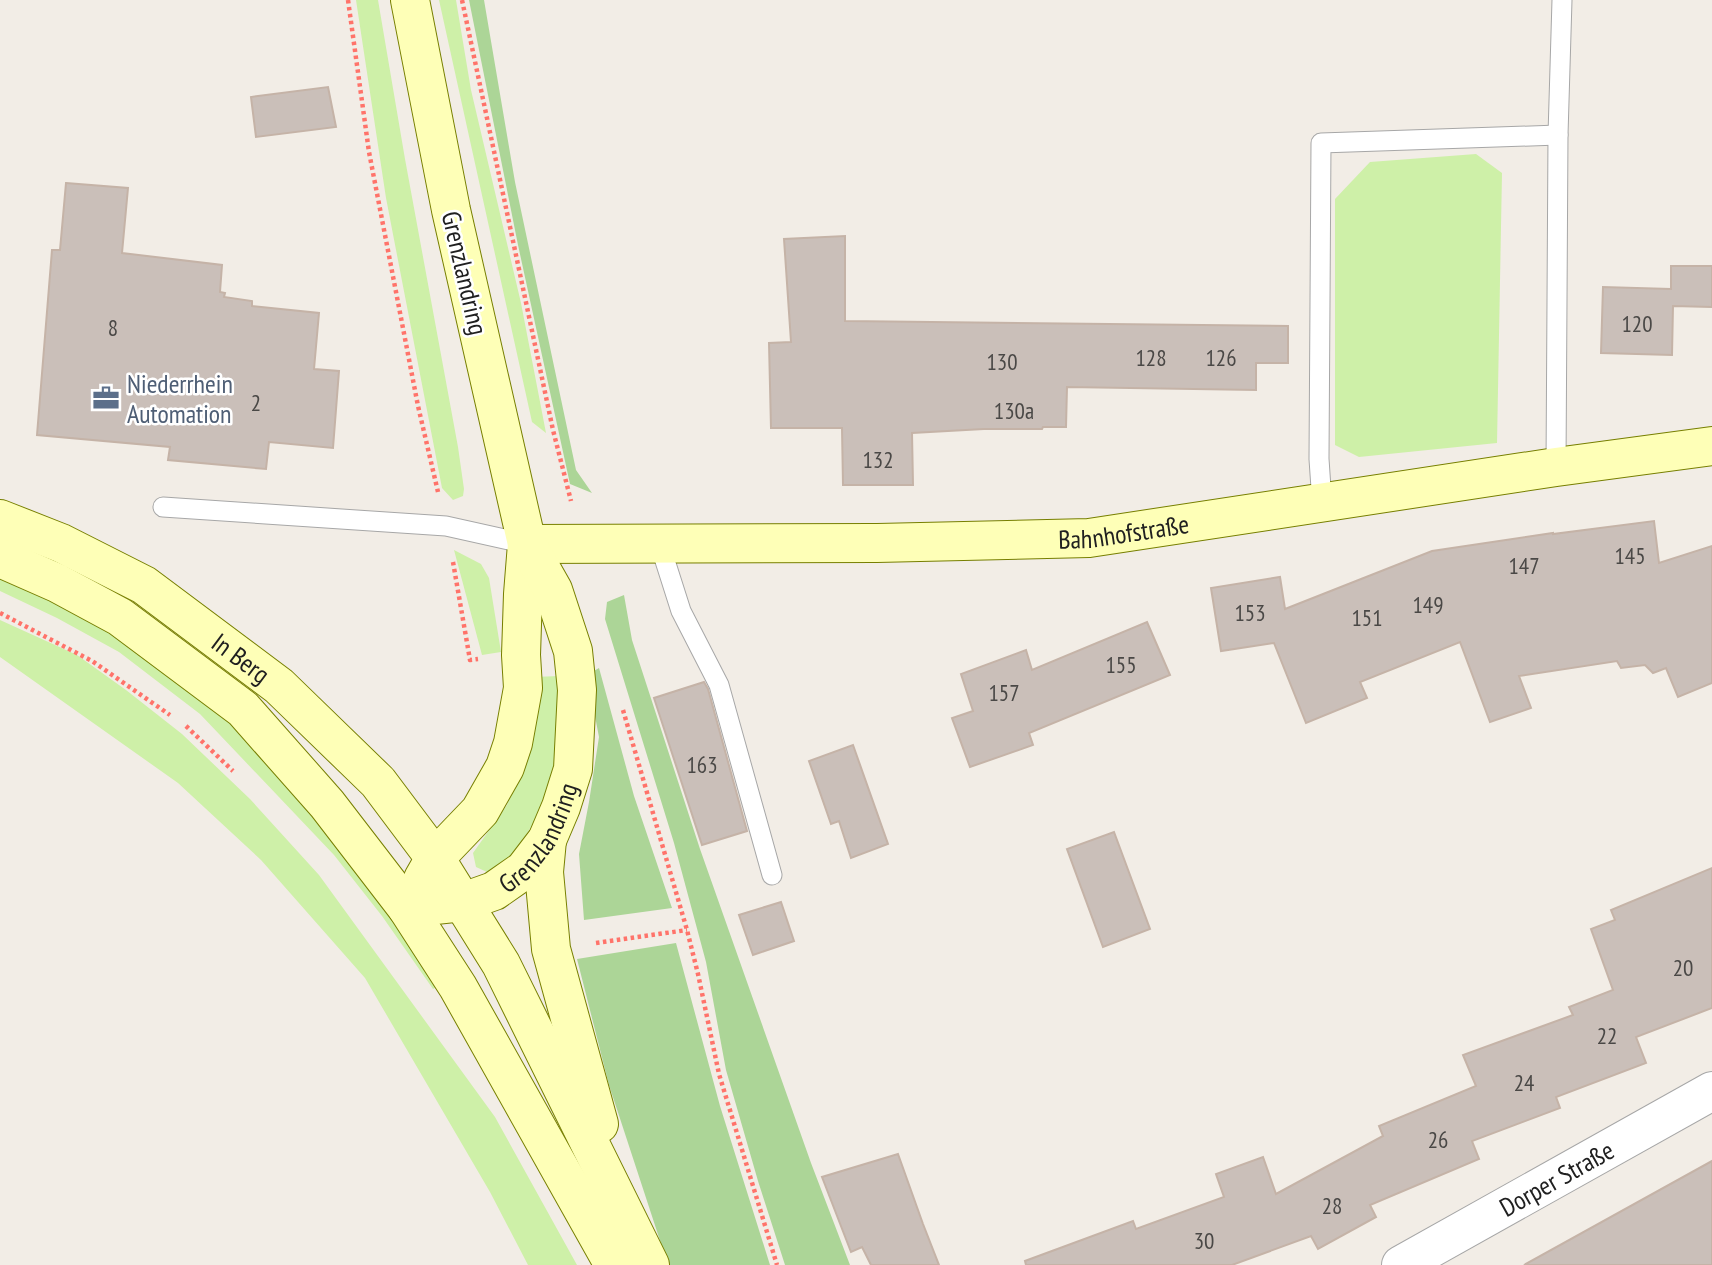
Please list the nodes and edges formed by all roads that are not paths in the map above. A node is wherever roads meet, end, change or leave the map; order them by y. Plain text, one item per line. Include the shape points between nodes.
1 (410, 0) edge
2 (1562, 0) edge
3 (1558, 135) junction
4 (1712, 446) edge
5 (1556, 467) junction
6 (1322, 503) junction
7 (163, 507) dead end
8 (0, 519) edge
9 (527, 544) junction
10 (660, 545) junction
11 (0, 558) edge
12 (547, 840) junction
13 (435, 858) junction
14 (772, 875) dead end
15 (463, 902) junction
16 (407, 908) junction
17 (1712, 1091) edge
18 (621, 1207) junction
19 (614, 1265) edge
20 (650, 1265) edge
21 (1401, 1265) edge

1 - 9 main road, Grenzlandring via 451,210
2 - 3 lane
3 - 5 lane
3 - 6 lane via 1321,143
4 - 5 main road, Bahnhofstraße
5 - 6 main road, Bahnhofstraße
6 - 10 main road, Bahnhofstraße via 1089,538
7 - 9 lane via 446,526
8 - 13 main road, In Berg via 61,543 144,585 279,686 378,782
9 - 10 main road, Bahnhofstraße
9 - 12 main road, Grenzlandring via 553,590 572,651 578,690 573,769
9 - 13 main road, Grenzlandring via 523,688 513,743 480,811
10 - 14 lane via 681,611 719,685
11 - 16 main road, In Berg via 120,617 243,709 327,804
12 - 15 main road, Grenzlandring via 523,870 494,891
12 - 18 main road via 544,872 551,949
13 - 15 main road, Grenzlandring
13 - 16 main road, Grenzlandring
15 - 16 main road, Grenzlandring
15 - 18 main road, Grenzlandring via 501,964
16 - 19 main road via 458,987
17 - 21 street, Dorper Straße
18 - 20 main road, Grenzlandring

